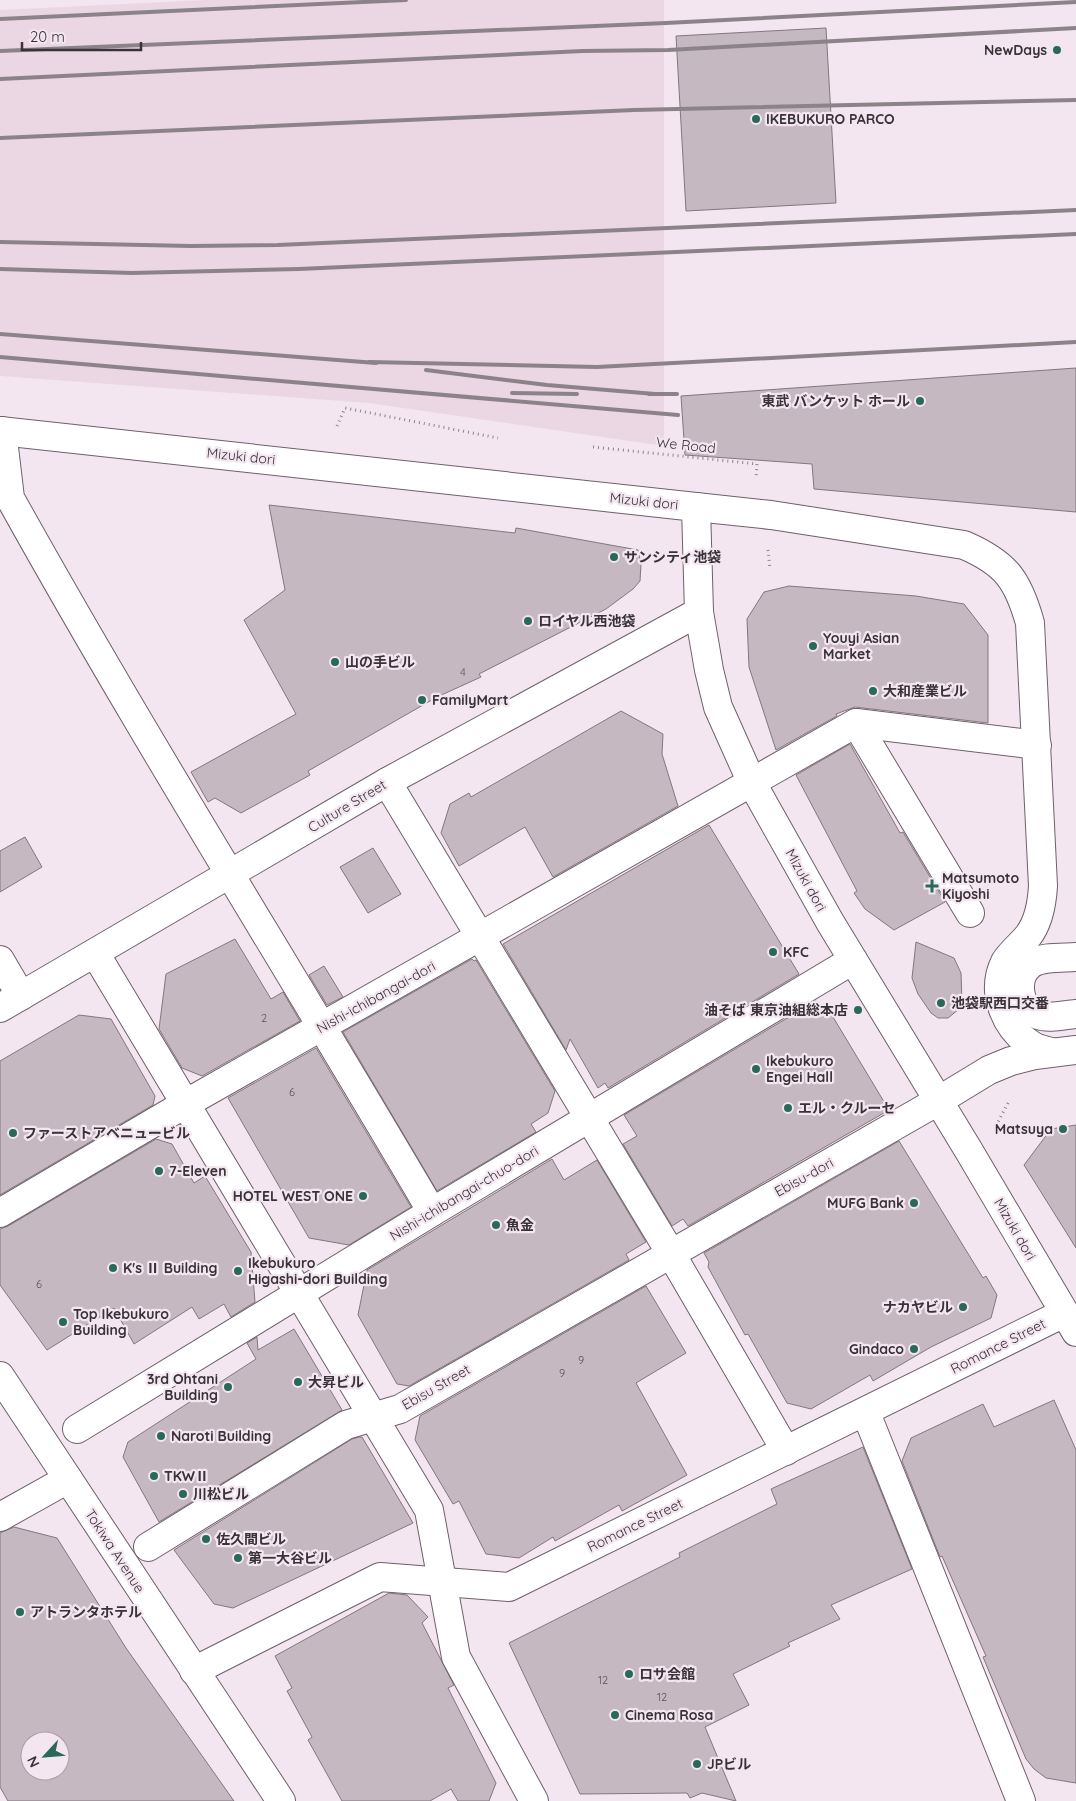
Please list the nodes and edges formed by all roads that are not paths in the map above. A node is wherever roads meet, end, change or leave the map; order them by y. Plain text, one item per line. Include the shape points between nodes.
1 (1, 431) edge
2 (696, 507) junction
3 (699, 612) junction
4 (856, 722) junction
5 (1038, 745) junction
6 (387, 782) junction
7 (752, 783) junction
8 (229, 876) junction
9 (970, 913) dead end
10 (481, 938) junction
11 (95, 953) junction
12 (1076, 957) edge
13 (0, 960) edge
14 (853, 960) junction
15 (11, 1002) edge
16 (1076, 1014) edge
17 (323, 1027) junction
18 (1064, 1051) edge
19 (938, 1101) junction
20 (185, 1104) junction
21 (590, 1118) junction
22 (432, 1212) junction
23 (0, 1213) edge
24 (670, 1252) junction
25 (300, 1292) junction
26 (1070, 1323) edge
27 (0, 1376) edge
28 (866, 1412) junction
29 (373, 1416) junction
30 (76, 1429) dead end
31 (786, 1451) junction
32 (68, 1479) junction
33 (0, 1517) edge
34 (148, 1546) dead end
35 (442, 1581) junction
36 (194, 1671) junction
37 (281, 1801) edge
38 (534, 1801) edge
39 (1022, 1801) edge

1 - 2 street, Mizuki dori
1 - 8 street via 10,498
2 - 3 street, Mizuki dori
2 - 5 street via 771,515 964,545 988,555 1008,573 1023,597 1030,623
3 - 6 street, Culture Street
3 - 7 street, Mizuki dori via 718,707
4 - 5 street
4 - 7 street, Nishi-ichibangai-dori
4 - 9 street
5 - 18 street via 1042,901 1034,927 1005,963 999,992 1005,1016 1017,1033 1034,1046
6 - 8 street, Culture Street
6 - 10 street
7 - 10 street, Nishi-ichibangai-dori
7 - 14 street, Mizuki dori
8 - 11 street, Culture Street
8 - 17 street
10 - 17 street, Nishi-ichibangai-dori
10 - 21 street
11 - 15 street, Culture Street
11 - 20 street
12 - 16 street via 1031,964 1020,980 1019,990 1022,1001 1036,1015
13 - 15 street
14 - 19 street, Mizuki dori
14 - 21 street, Nishi-ichibangai-chuo-dori
17 - 20 street, Nishi-ichibangai-dori
17 - 22 street
18 - 19 street via 1011,1061 988,1070
19 - 24 street, Ebisu-dori
19 - 26 street, Mizuki dori
20 - 23 street, Nishi-ichibangai-dori
20 - 25 street
21 - 22 street, Nishi-ichibangai-chuo-dori
21 - 24 street
22 - 25 street, Nishi-ichibangai-chuo-dori
24 - 29 street, Ebisu Street via 400,1408
24 - 31 street
25 - 29 street
25 - 30 street, Nishi-ichibangai-chuo-dori
26 - 28 street, Romance Street
27 - 32 street, Tokiwa Avenue
28 - 31 street, Romance Street
28 - 39 street
29 - 34 street, Ebisu Street via 346,1425
29 - 35 street via 429,1510
31 - 35 street, Romance Street via 509,1587
32 - 33 street
32 - 36 street, Tokiwa Avenue
35 - 36 street, Romance Street via 380,1577
35 - 38 street via 456,1657
36 - 37 street, Tokiwa Avenue

